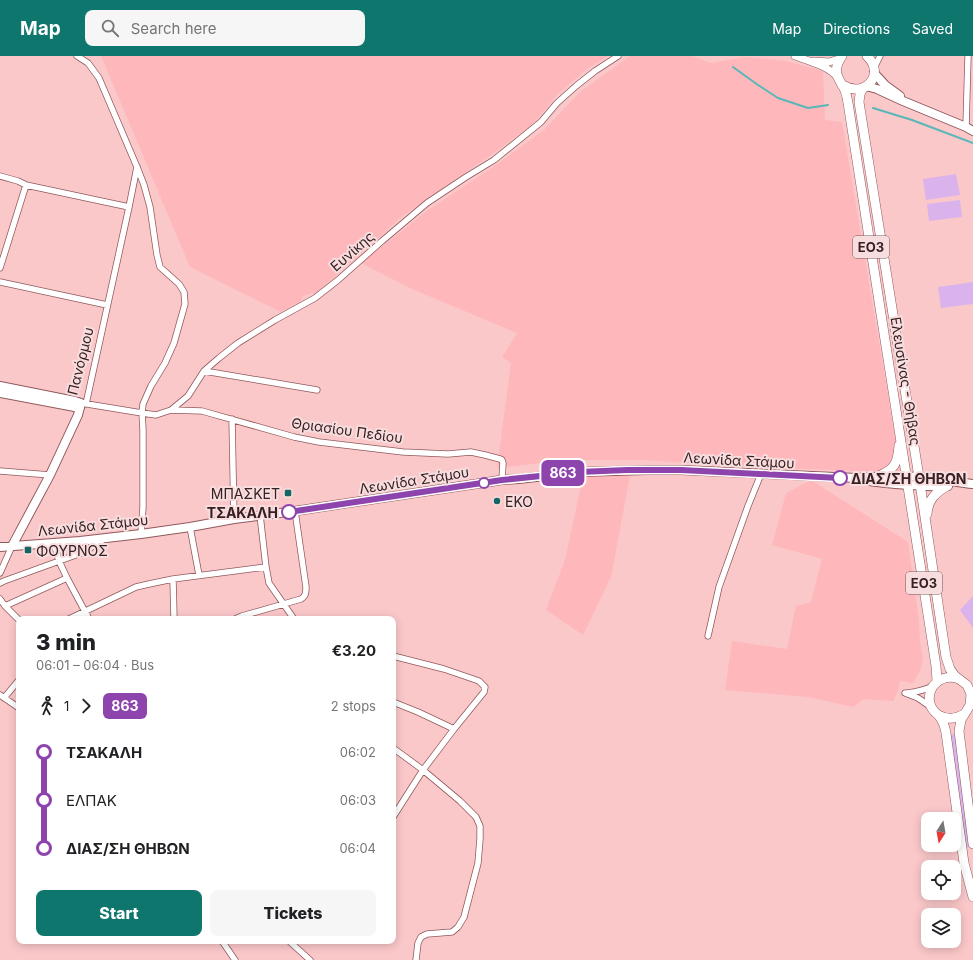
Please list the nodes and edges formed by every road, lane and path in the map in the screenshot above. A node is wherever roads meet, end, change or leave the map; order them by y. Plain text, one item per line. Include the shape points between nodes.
1 (77, 56) edge
2 (618, 56) edge
3 (795, 56) edge
4 (867, 56) edge
5 (880, 56) edge
6 (968, 56) edge
7 (841, 57) edge
8 (806, 60) junction
9 (874, 70) junction
10 (837, 77) junction
11 (843, 85) junction
12 (864, 87) junction
13 (970, 88) edge
14 (914, 106) junction
15 (969, 129) edge
16 (137, 167) junction
17 (0, 176) edge
18 (26, 185) junction
19 (129, 207) junction
20 (0, 268) edge
21 (0, 282) edge
22 (107, 304) junction
23 (204, 371) junction
24 (0, 386) edge
25 (317, 390) dead end
26 (0, 393) edge
27 (82, 405) junction
28 (171, 410) junction
29 (142, 413) junction
30 (232, 419) junction
31 (900, 428) junction
32 (0, 470) edge
33 (761, 474) junction
34 (50, 475) junction
35 (878, 476) junction
36 (857, 478) junction
37 (502, 480) junction
38 (908, 480) junction
39 (920, 481) junction
40 (962, 483) junction
41 (973, 484) edge
42 (947, 486) junction
43 (295, 511) junction
44 (260, 515) junction
45 (234, 519) junction
46 (190, 527) junction
47 (927, 532) junction
48 (141, 534) junction
49 (106, 538) junction
50 (54, 543) junction
51 (12, 546) junction
52 (0, 547) edge
53 (59, 561) junction
54 (266, 567) junction
55 (0, 573) edge
56 (199, 575) junction
57 (67, 578) junction
58 (173, 579) junction
59 (0, 583) edge
60 (0, 599) edge
61 (284, 604) junction
62 (5, 606) junction
63 (86, 611) junction
64 (75, 616) edge
65 (88, 616) edge
66 (174, 616) edge
67 (242, 616) edge
68 (292, 616) edge
69 (16, 617) edge
70 (708, 636) dead end
71 (396, 657) edge
72 (961, 680) junction
73 (16, 683) edge
74 (936, 683) junction
75 (973, 684) edge
76 (2, 696) edge
77 (396, 703) edge
78 (972, 703) edge
79 (16, 706) edge
80 (931, 707) junction
81 (964, 714) junction
82 (938, 715) junction
83 (454, 729) junction
84 (396, 750) edge
85 (424, 770) junction
86 (396, 812) edge
87 (973, 844) edge
88 (973, 897) edge
89 (224, 944) edge
90 (292, 944) edge
91 (235, 960) edge
92 (310, 960) edge
93 (416, 960) edge

1 - 16 street via 88,63 99,78
2 - 23 street, Ευνίκης via 576,86 541,122 494,160 427,203 315,298 238,343
3 - 8 street
4 - 9 main road
5 - 9 street
6 - 13 street
7 - 8 street via 829,62
7 - 10 main road via 836,68
8 - 10 street via 828,69
9 - 12 main road, Ελευσίνας - Θήβας / ΕΟ3 via 871,82
9 - 14 main road via 881,81
10 - 11 main road, Ελευσίνας - Θήβας / ΕΟ3
11 - 12 main road via 853,90
11 - 31 main road, Ελευσίνας - Θήβας / ΕΟ3
12 - 14 main road via 877,89
12 - 39 main road, Ελευσίνας - Θήβας / ΕΟ3 via 859,102
13 - 15 street
14 - 15 main road
16 - 19 street, Πανόρμου
16 - 29 street via 150,207 160,267 179,284 184,292 185,304 174,343 150,386
17 - 18 street
18 - 19 street
18 - 20 street
19 - 22 street, Πανόρμου
21 - 22 street
22 - 27 street, Πανόρμου
23 - 25 street
23 - 28 street, Ευνίκης via 188,396
24 - 27 main road via 75,400
26 - 27 main road
27 - 29 street, Ευνίκης
27 - 34 main road, Πανόρμου
28 - 29 street, Ευνίκης via 156,415
28 - 30 street, Θριασίου Πεδίου via 202,411
29 - 48 street
30 - 37 street, Θριασίου Πεδίου via 319,442 403,452 471,452 485,455 502,460
30 - 45 street
31 - 35 main road, ΕΟ3 via 896,463 886,473
31 - 38 main road, Ελευσίνας - Θήβας / ΕΟ3
32 - 34 street
33 - 36 main road, Λεωνίδα Στάμου
33 - 37 main road, Λεωνίδα Στάμου via 627,470
33 - 70 street via 719,587
34 - 51 main road, Πανόρμου
35 - 36 main road, Λεωνίδα Στάμου
35 - 38 main road, Λεωνίδα Στάμου
36 - 38 main road, Λεωνίδα Στάμου via 873,482
37 - 43 main road, Λεωνίδα Στάμου
38 - 39 main road
38 - 74 main road, Ελευσίνας - Θήβας / ΕΟ3 via 935,658
39 - 40 main road via 940,479
39 - 42 main road
39 - 47 main road, Ελευσίνας - Θήβας / ΕΟ3
40 - 41 main road
40 - 42 main road
42 - 47 main road, ΕΟ3 via 933,496 929,504
43 - 44 main road, Λεωνίδα Στάμου
43 - 61 street via 306,594 301,599
44 - 45 main road, Λεωνίδα Στάμου
44 - 54 street
45 - 46 main road, Λεωνίδα Στάμου
46 - 48 main road, Λεωνίδα Στάμου
46 - 56 street
47 - 72 main road, Ελευσίνας - Θήβας / ΕΟ3 via 948,664
48 - 49 main road, Λεωνίδα Στάμου
49 - 50 main road, Λεωνίδα Στάμου
49 - 53 street via 84,552
50 - 51 main road, Λεωνίδα Στάμου
50 - 53 street
51 - 52 main road, Λεωνίδα Στάμου
51 - 55 street
53 - 57 street
53 - 59 street
54 - 56 street
54 - 61 street via 269,583
56 - 58 street
57 - 62 street
57 - 63 street
58 - 63 street via 136,588
58 - 66 street
60 - 62 street
61 - 67 street
61 - 68 street
62 - 69 street
63 - 64 street
63 - 65 street
71 - 83 street via 444,669 479,681 485,687 484,692
72 - 74 main road via 948,677
72 - 75 street
72 - 78 main road, Ελευσίνας - Θήβας / ΕΟ3 via 967,685
73 - 76 street
74 - 80 main road, Ελευσίνας - Θήβας / ΕΟ3 via 929,696
74 - 80 street via 926,690 905,693
76 - 79 street
77 - 83 street
78 - 81 main road, Ελευσίνας - Θήβας / ΕΟ3
80 - 82 main road
81 - 82 main road via 951,719
81 - 87 main road, Ελευσίνας - Θήβας / ΕΟ3 via 959,724 959,738
82 - 88 main road via 946,733 962,850
83 - 85 street
84 - 85 street
85 - 86 street
85 - 93 street via 470,809 480,826 480,839 478,863 464,918 452,932 427,934 421,937
89 - 91 street
90 - 92 street

